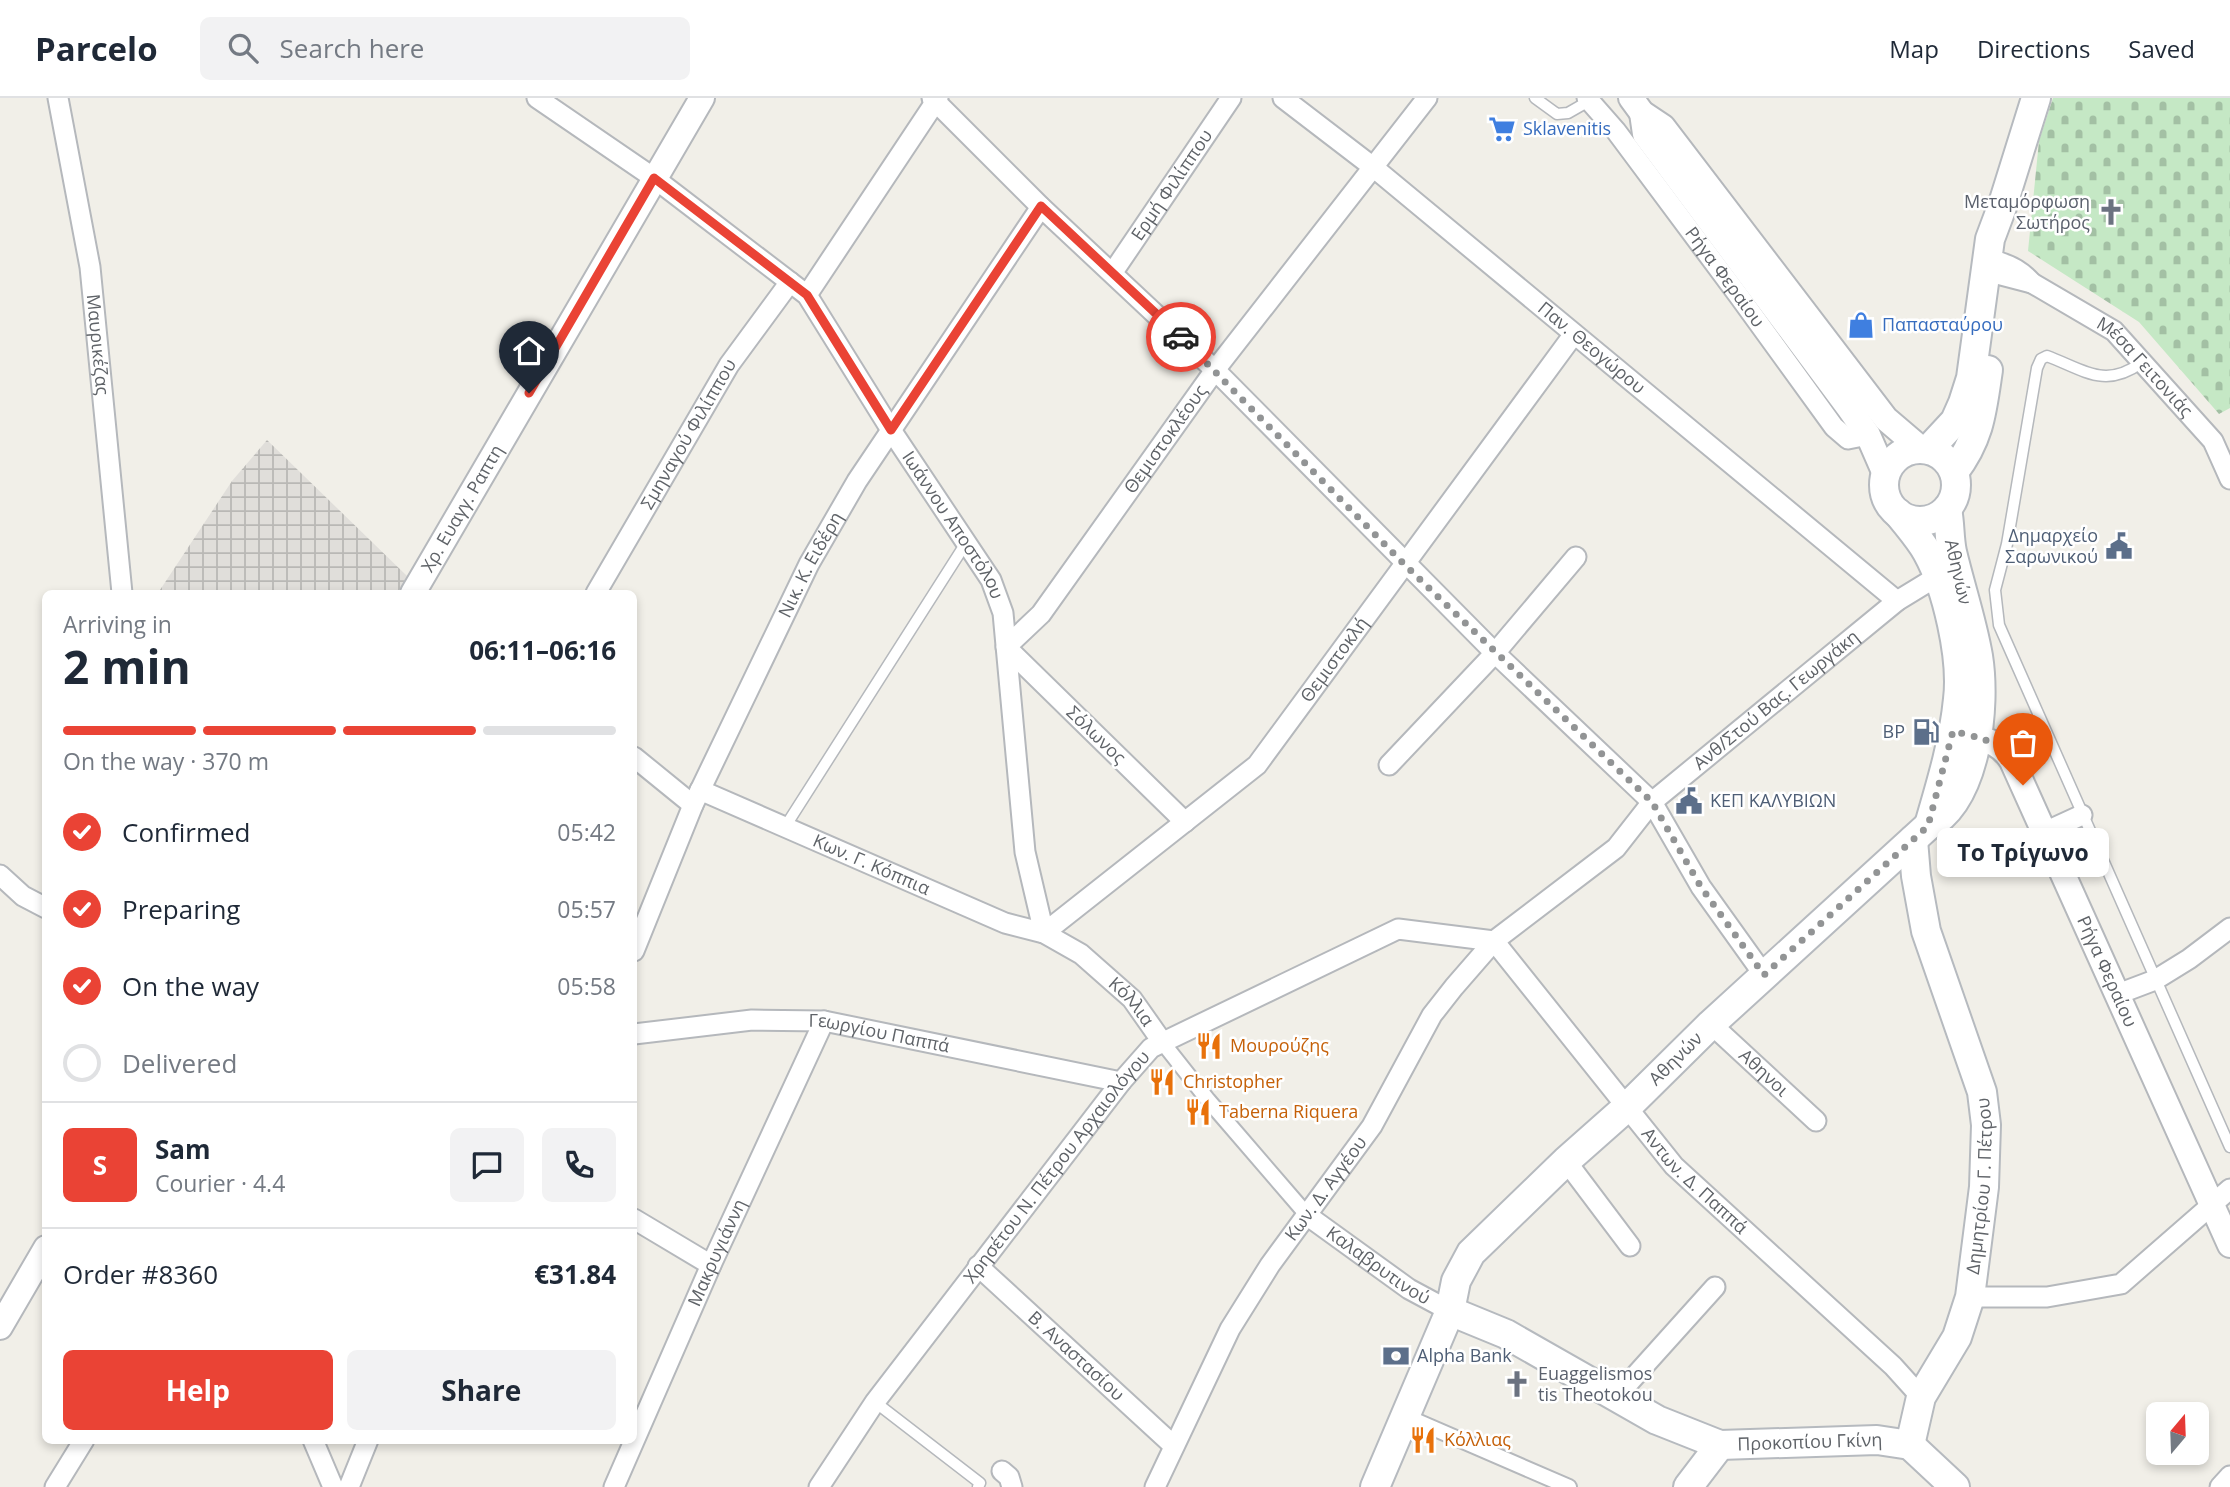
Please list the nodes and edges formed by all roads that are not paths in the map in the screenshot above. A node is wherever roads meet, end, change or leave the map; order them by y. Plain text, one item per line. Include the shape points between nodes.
1 (58, 98) edge
2 (537, 98) edge
3 (702, 98) edge
4 (1231, 98) edge
5 (1283, 98) edge
6 (1427, 98) edge
7 (1535, 98) edge
8 (2036, 98) edge
9 (935, 99) edge
10 (1588, 99) edge
11 (1637, 106) edge
12 (1616, 131) junction
13 (1373, 167) junction
14 (654, 178) junction
15 (1041, 206) junction
16 (1994, 266) junction
17 (1113, 272) junction
18 (790, 282) junction
19 (807, 295) junction
20 (1574, 334) junction
21 (2141, 363) junction
22 (1215, 370) junction
23 (891, 430) junction
24 (1868, 435) junction
25 (1925, 449) junction
26 (1954, 472) junction
27 (1885, 474) junction
28 (2230, 479) edge
29 (1947, 509) junction
30 (1898, 513) junction
31 (966, 542) junction
32 (1576, 557) dead end
33 (1406, 566) junction
34 (1938, 576) junction
35 (122, 590) edge
36 (420, 590) edge
37 (598, 590) edge
38 (1897, 601) junction
39 (1006, 647) junction
40 (1495, 653) junction
41 (1958, 721) junction
42 (637, 759) edge
43 (1389, 765) dead end
44 (697, 798) junction
45 (1652, 802) junction
46 (2082, 815) junction
47 (1185, 822) junction
48 (785, 827) junction
49 (2045, 832) junction
50 (1921, 833) junction
51 (0, 875) edge
52 (42, 906) edge
53 (2230, 928) edge
54 (1044, 933) junction
55 (1494, 942) junction
56 (637, 944) edge
57 (1764, 975) junction
58 (2155, 980) junction
59 (2118, 994) junction
60 (824, 1021) junction
61 (1711, 1024) junction
62 (637, 1034) edge
63 (1163, 1043) junction
64 (1121, 1082) junction
65 (1627, 1107) junction
66 (1816, 1121) dead end
67 (2230, 1147) edge
68 (1566, 1161) junction
69 (2221, 1196) edge
70 (1308, 1216) junction
71 (637, 1221) edge
72 (2230, 1245) edge
73 (1630, 1246) dead end
74 (42, 1255) edge
75 (711, 1265) junction
76 (978, 1266) junction
77 (1716, 1287) dead end
78 (1970, 1297) junction
79 (1450, 1311) junction
80 (0, 1327) edge
81 (1616, 1397) junction
82 (1921, 1397) junction
83 (875, 1402) junction
84 (1405, 1416) junction
85 (637, 1434) edge
86 (82, 1444) edge
87 (315, 1444) edge
88 (366, 1444) edge
89 (633, 1444) edge
90 (1720, 1445) junction
91 (1910, 1445) junction
92 (1174, 1446) junction
93 (2230, 1476) edge
94 (55, 1487) edge
95 (333, 1487) edge
96 (349, 1487) edge
97 (614, 1487) edge
98 (819, 1487) edge
99 (978, 1487) edge
100 (1155, 1487) edge
101 (1375, 1487) edge
102 (1569, 1487) edge
103 (1688, 1487) edge
104 (1955, 1487) edge
105 (2220, 1487) edge

1 - 35 street, Μαυρικέζας via 90,267
2 - 14 street, Ιωάννου Αποστόλου
3 - 14 street, Χρ. Ευαγγ. Ραπτη
4 - 17 street, Ερμή Φιλίππου
5 - 13 street, Παν. Θεογώρου
6 - 13 street, Θεμιστοκλέους
7 - 10 lane via 1557,114 1569,113
8 - 16 main road via 1990,239
9 - 15 street
9 - 19 street
10 - 12 street, Ρήγα Φεραίου
11 - 12 street
11 - 24 street, Ρήγα Φεραίου via 1645,134
11 - 25 street via 1664,127 1886,419
12 - 24 street, Ρήγα Φεραίου via 1833,427 1848,439
13 - 20 street, Παν. Θεογώρου
13 - 22 street, Θεμιστοκλέους
14 - 18 street, Ιωάννου Αποστόλου
14 - 36 street, Χρ. Ευαγγ. Ραπτη
15 - 17 street
15 - 23 street, Νικ. Κ. Ειδέρη
16 - 21 street, Μέσα Γειτονιάς via 2114,331
16 - 25 main road via 1964,403 1955,421
16 - 26 main road via 1980,425
17 - 22 street
18 - 19 street, Ιωάννου Αποστόλου
18 - 37 street, Σμηναγού Φιλίππου via 729,365
19 - 23 street, Ιωάννου Αποστόλου
20 - 33 street, Θεμιστοκλή
20 - 38 street, Παν. Θεογώρου
21 - 28 street, Μέσα Γειτονιάς via 2213,441
21 - 46 lane via 2127,373 2103,378 2047,356 2041,359 1995,590 1999,625
22 - 33 street
22 - 39 street, Θεμιστοκλέους via 1041,614
23 - 31 street, Ιωάννου Αποστόλου
23 - 44 street, Νικ. Κ. Ειδέρη via 809,564
24 - 27 street, Ρήγα Φεραίου
25 - 26 main road via 1947,460
25 - 27 main road via 1905,451
26 - 29 main road via 1954,498
27 - 30 main road via 1888,502
29 - 30 main road via 1924,520 1910,520
29 - 41 main road, Αθηνών via 1952,551 1978,656 1980,700
30 - 34 main road, Αθηνών via 1926,550
31 - 39 street, Ιωάννου Αποστόλου via 991,580 1003,613
31 - 48 lane
32 - 40 street
33 - 40 street
33 - 47 street, Θεμιστοκλή via 1257,765
34 - 38 street, Ανθ/Στού Βας. Γεωργάκη
34 - 41 main road, Αθηνών via 1955,642
38 - 45 street, Ανθ/Στού Βας. Γεωργάκη
39 - 47 street, Σόλωνος
39 - 54 street, Ιωάννου Αποστόλου via 1026,852
40 - 43 street
40 - 45 street
41 - 49 street, Ρήγα Φεραίου via 2008,755
41 - 50 main road, Αθηνών via 1938,770
41 - 50 main road, Αθηνών via 1966,780 1953,806
42 - 44 street, Κων. Γ. Κόππια
44 - 48 street, Κων. Γ. Κόππια
44 - 56 street, Νικ. Κ. Ειδέρη
45 - 55 street, Ανθ/Στού Βας. Γεωργάκη via 1616,848
45 - 57 street via 1701,887
46 - 49 street
46 - 58 lane
47 - 54 street, Θεμιστοκλή
48 - 54 street, Κων. Γ. Κόππια via 1006,923
49 - 59 street, Ρήγα Φεραίου
50 - 57 main road, Αθηνών
50 - 78 main road, Δημητρίου Γ. Πέτρου via 1926,931 1982,1092 1986,1125 1984,1187
51 - 52 street
53 - 58 street
54 - 63 street, Κόλλια via 1081,954 1132,999
55 - 63 street, Χρησέτου Ν. Πέτρου Αρχαιολόγου via 1398,929
55 - 65 street, Αντων. Δ. Παππά
55 - 70 street, Κων. Δ. Αγγέου via 1432,1015 1371,1126
57 - 61 main road, Αθηνών
58 - 59 street
58 - 67 lane
59 - 69 street, Ρήγα Φεραίου
60 - 62 street, Γεωργίου Παππά via 752,1020
60 - 64 street, Γεωργίου Παππά
60 - 75 street, Μακρυγιάννη
61 - 65 main road, Αθηνών
61 - 66 street, Αθηνοι
63 - 64 street, Χρησέτου Ν. Πέτρου Αρχαιολόγου via 1151,1048
63 - 70 street, Κόλλια
64 - 76 street, Χρησέτου Ν. Πέτρου Αρχαιολόγου
65 - 68 main road, Αθηνών
65 - 82 street, Αντων. Δ. Παππά via 1674,1166 1893,1366
68 - 73 street
68 - 79 main road, Αθηνών via 1471,1253 1456,1281
69 - 72 street, Ρήγα Φεραίου
69 - 78 street via 2121,1284 2047,1297
70 - 79 street, Καλαβρυτινού via 1409,1289
70 - 92 street, Κων. Δ. Αγγέου via 1230,1329
71 - 75 street
74 - 80 street
75 - 85 street, Μακρυγιάννη
76 - 83 street, Χρησέτου Ν. Πέτρου Αρχαιολόγου
76 - 92 street, Β. Αναστασίου
77 - 81 street
78 - 82 main road, Δημητρίου Γ. Πέτρου via 1957,1337
79 - 81 main road via 1506,1334
79 - 84 main road, Αθηνών
81 - 90 main road via 1657,1420
82 - 91 main road, Δημητρίου Γ. Πέτρου
83 - 98 street, Χρησέτου Ν. Πέτρου Αρχαιολόγου
83 - 99 lane via 980,1483
84 - 101 main road, Αθηνών
84 - 102 street
86 - 94 street
87 - 95 street
88 - 96 street
89 - 97 street, Μακρυγιάννη
90 - 91 main road, Προκοπίου Γκίνη via 1877,1440
90 - 103 main road, Προκοπίου Γκίνη
91 - 104 main road
92 - 100 street, Κων. Δ. Αγγέου
93 - 105 street

